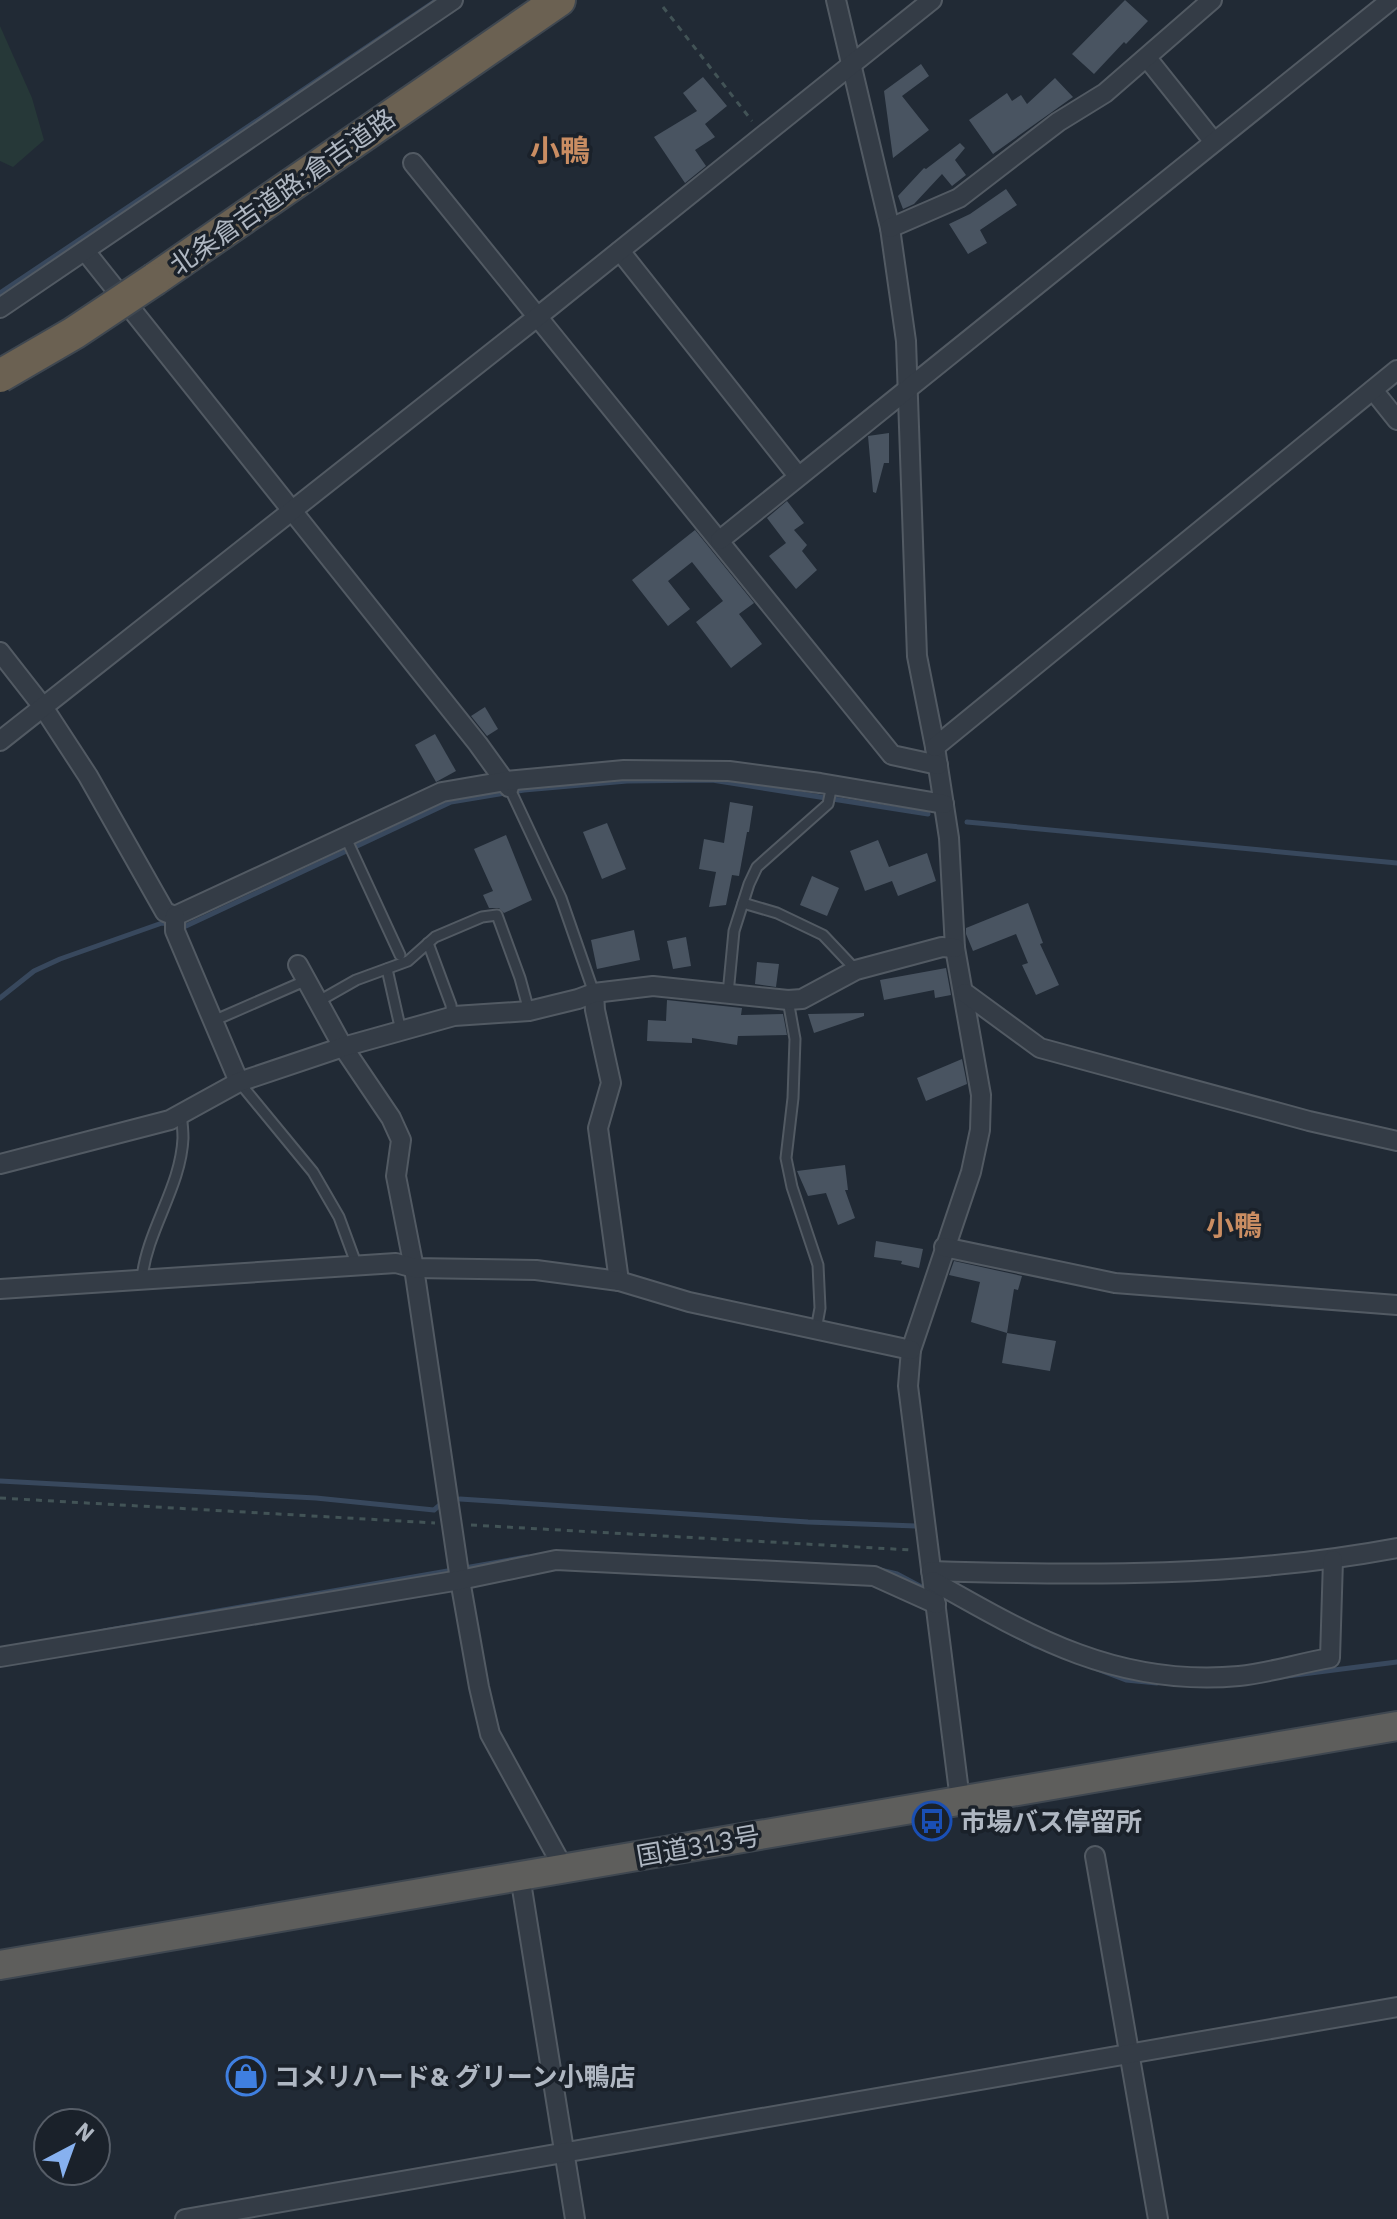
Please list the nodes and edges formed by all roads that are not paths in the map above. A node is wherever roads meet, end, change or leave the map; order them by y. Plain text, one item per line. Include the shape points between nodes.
1 (453, 0) edge
2 (532, 0) edge
3 (559, 0) edge
4 (836, 0) edge
5 (932, 0) edge
6 (1212, 0) edge
7 (1391, 0) edge
8 (1147, 58) junction
9 (851, 65) junction
10 (1214, 142) junction
11 (413, 163) dead end
12 (890, 228) junction
13 (85, 251) junction
14 (620, 251) junction
15 (151, 273) junction
16 (0, 308) edge
17 (536, 318) junction
18 (0, 362) edge
19 (1397, 370) edge
20 (0, 376) edge
21 (908, 387) junction
22 (1373, 390) junction
23 (1397, 420) edge
24 (798, 476) junction
25 (291, 510) junction
26 (720, 540) junction
27 (0, 652) edge
28 (43, 707) junction
29 (0, 741) edge
30 (937, 756) junction
31 (832, 785) junction
32 (510, 788) junction
33 (944, 804) junction
34 (348, 840) junction
35 (743, 903) junction
36 (175, 924) junction
37 (428, 943) junction
38 (955, 948) junction
39 (400, 955) dead end
40 (387, 969) junction
41 (856, 970) junction
42 (303, 973) joint
43 (594, 993) junction
44 (965, 993) junction
45 (728, 994) junction
46 (788, 1000) junction
47 (319, 1001) junction
48 (529, 1011) junction
49 (452, 1016) junction
50 (213, 1021) junction
51 (401, 1031) junction
52 (343, 1047) junction
53 (239, 1082) junction
54 (181, 1113) junction
55 (1397, 1141) edge
56 (1, 1162) edge
57 (944, 1247) junction
58 (358, 1267) junction
59 (414, 1268) junction
60 (142, 1278) junction
61 (619, 1281) junction
62 (0, 1289) edge
63 (1397, 1305) edge
64 (816, 1330) junction
65 (911, 1350) junction
66 (1397, 1548) edge
67 (1333, 1560) junction
68 (459, 1571) junction
69 (932, 1576) junction
70 (936, 1604) junction
71 (0, 1657) edge
72 (1397, 1726) edge
73 (960, 1800) junction
74 (1095, 1856) dead end
75 (564, 1869) junction
76 (520, 1876) junction
77 (0, 1965) edge
78 (1397, 2007) edge
79 (1129, 2055) junction
80 (563, 2152) junction
81 (185, 2219) edge
82 (575, 2219) edge
83 (1158, 2219) edge

1 - 13 street
2 - 15 highway, 北条倉吉道路;倉吉道路
3 - 15 highway, 北条倉吉道路;倉吉道路
4 - 9 street
5 - 9 street
6 - 8 street
7 - 10 street
8 - 10 street
8 - 12 street via 959,198
9 - 12 street
9 - 14 street
10 - 21 street
11 - 17 street
12 - 21 street
13 - 16 street
13 - 25 street
14 - 17 street
14 - 24 street
15 - 18 highway, 北条倉吉道路;倉吉道路
15 - 20 highway, 北条倉吉道路;倉吉道路, bridge via 74,333
17 - 25 street
17 - 26 street
19 - 22 street
21 - 24 street
21 - 30 street via 917,656
22 - 23 street
22 - 30 street
24 - 26 street
25 - 28 street
25 - 32 street
26 - 30 street via 892,755
27 - 28 street
28 - 29 street
28 - 36 street
30 - 33 street
31 - 32 street via 681,769 624,770
31 - 33 street
31 - 35 lane via 828,804 757,867
32 - 34 street via 442,792
32 - 43 lane via 561,898
33 - 38 street
34 - 36 street
34 - 39 lane
35 - 41 lane via 823,935
35 - 45 lane via 734,931
36 - 50 street
37 - 40 lane via 408,961
37 - 48 lane via 497,915
37 - 49 lane
38 - 41 street
38 - 44 street
40 - 47 lane
40 - 51 lane
41 - 46 street via 802,999
42 - 47 street
42 - 50 lane
43 - 45 street via 653,986
43 - 48 street
43 - 61 street via 611,1083 598,1128
44 - 55 street via 1040,1048
44 - 57 street via 981,1095 980,1130
45 - 46 street
46 - 64 lane via 795,1039 786,1158 818,1265
47 - 52 street
48 - 49 street
49 - 51 street
50 - 53 street
51 - 52 street
52 - 53 street
52 - 59 street via 401,1140 396,1176
53 - 54 street
53 - 58 lane via 313,1172 339,1217
54 - 56 street
54 - 60 lane via 183,1140 175,1176
57 - 63 street via 1115,1283
57 - 65 street
58 - 59 street via 396,1263
58 - 60 street
59 - 61 street via 536,1270
59 - 68 street
60 - 62 street
61 - 64 street
64 - 65 street
65 - 69 street via 908,1386
66 - 67 street
67 - 69 street via 1131,1575
67 - 69 street via 1330,1658 1240,1676 1171,1676 1104,1664 1019,1631
68 - 70 street via 556,1560 874,1576
68 - 71 street
68 - 75 street via 490,1734
69 - 70 street
70 - 73 street
72 - 73 highway, 国道313号
73 - 75 highway, 国道313号
74 - 79 street
75 - 76 highway, 国道313号
76 - 77 highway, 国道313号
76 - 80 street
78 - 79 street
79 - 80 street
79 - 83 street
80 - 81 street
80 - 82 street

